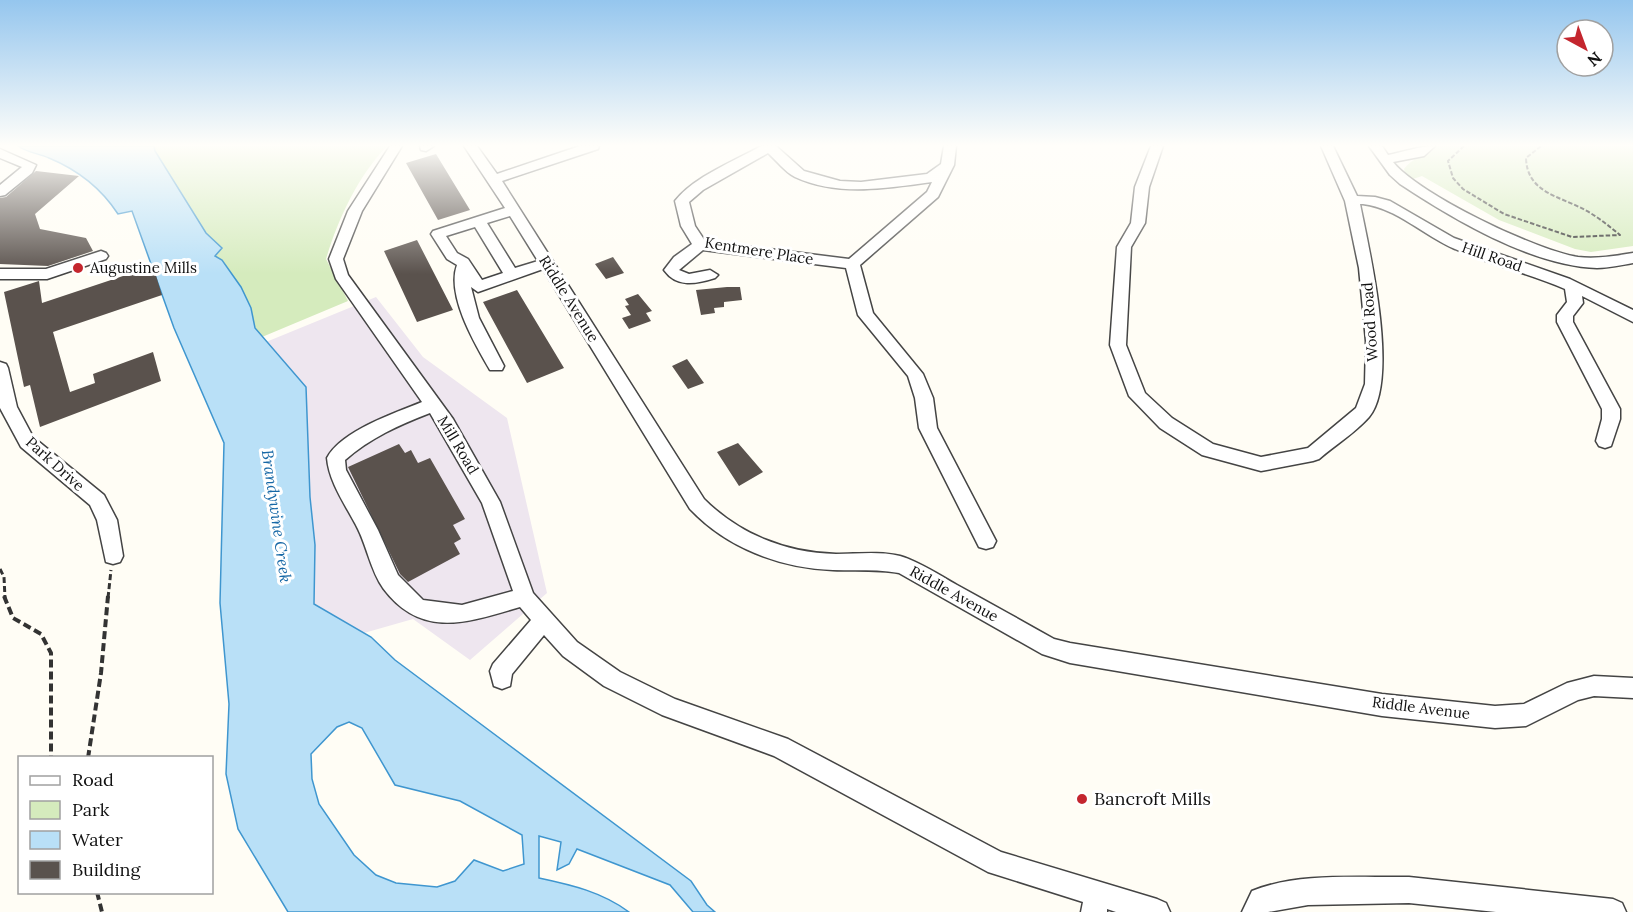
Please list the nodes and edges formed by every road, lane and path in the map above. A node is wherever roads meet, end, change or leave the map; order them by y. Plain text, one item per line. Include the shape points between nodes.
1 (369, 189) edge
2 (500, 189) edge
3 (696, 189) edge
4 (936, 189) edge
5 (1142, 189) edge
6 (1346, 189) edge
7 (1419, 189) edge
8 (1463, 189) edge
9 (1540, 189) edge
10 (1352, 201) junction
11 (513, 210) junction
12 (479, 221) junction
13 (700, 245) junction
14 (101, 255) dead end
15 (1633, 258) edge
16 (464, 262) junction
17 (546, 263) junction
18 (852, 264) junction
19 (0, 274) edge
20 (512, 275) junction
21 (710, 275) dead end
22 (1572, 286) junction
23 (1633, 317) edge
24 (496, 366) dead end
25 (0, 369) edge
26 (433, 405) junction
27 (1605, 441) dead end
28 (986, 541) dead end
29 (113, 556) joint
30 (0, 568) edge
31 (525, 597) junction
32 (544, 620) junction
33 (502, 679) dead end
34 (1633, 688) edge
35 (51, 756) edge
36 (88, 756) edge
37 (98, 894) edge
38 (1095, 903) edge
39 (102, 912) edge
40 (1157, 912) edge
41 (1255, 912) edge
42 (1612, 912) edge

1 - 26 street, Mill Road via 355,211 336,258 341,276
2 - 11 street, Riddle Avenue
3 - 13 street, Kentmere Place via 682,201 688,226
4 - 18 street
5 - 10 street, Wood Road via 1138,223 1124,248 1118,345 1138,396 1166,423 1208,450 1261,464 1313,454 1363,412 1373,384 1374,341 1366,268
6 - 10 street, Wood Road
7 - 15 street via 1522,244 1596,263
8 - 9 path via 1504,214 1572,237 1620,236 1582,209
10 - 22 street, Hill Road via 1388,204 1472,252
11 - 12 street
11 - 17 street, Riddle Avenue
12 - 16 street via 438,234 452,256
12 - 20 street
13 - 18 street, Kentmere Place
13 - 21 street via 671,270 688,280
14 - 19 street via 48,274
16 - 20 street via 478,287
16 - 24 street via 461,276 472,321
17 - 20 street
17 - 34 street, Riddle Avenue via 697,504 729,531 765,548 801,559 897,564 1049,647 1070,653 1382,705 1495,717 1526,715 1575,690 1594,686
18 - 28 street via 866,315 915,374 924,398 927,428
22 - 23 street, Hill Road
22 - 27 street via 1575,303 1565,315 1565,322 1611,409
25 - 29 street, Park Drive via 8,407 27,442 97,500 107,520
26 - 31 street, Mill Road via 491,502
26 - 31 street via 374,429 336,458 337,470 390,581 417,608 442,613 462,614
29 - 36 path
30 - 35 path via 10,617 41,634 51,653
31 - 32 street, Mill Road
32 - 33 street via 501,671
32 - 38 street, Mill Road via 570,649 612,680 670,708 780,747 997,862
37 - 39 path
38 - 40 street, Mill Road
41 - 42 street via 1261,900 1308,892 1409,890

